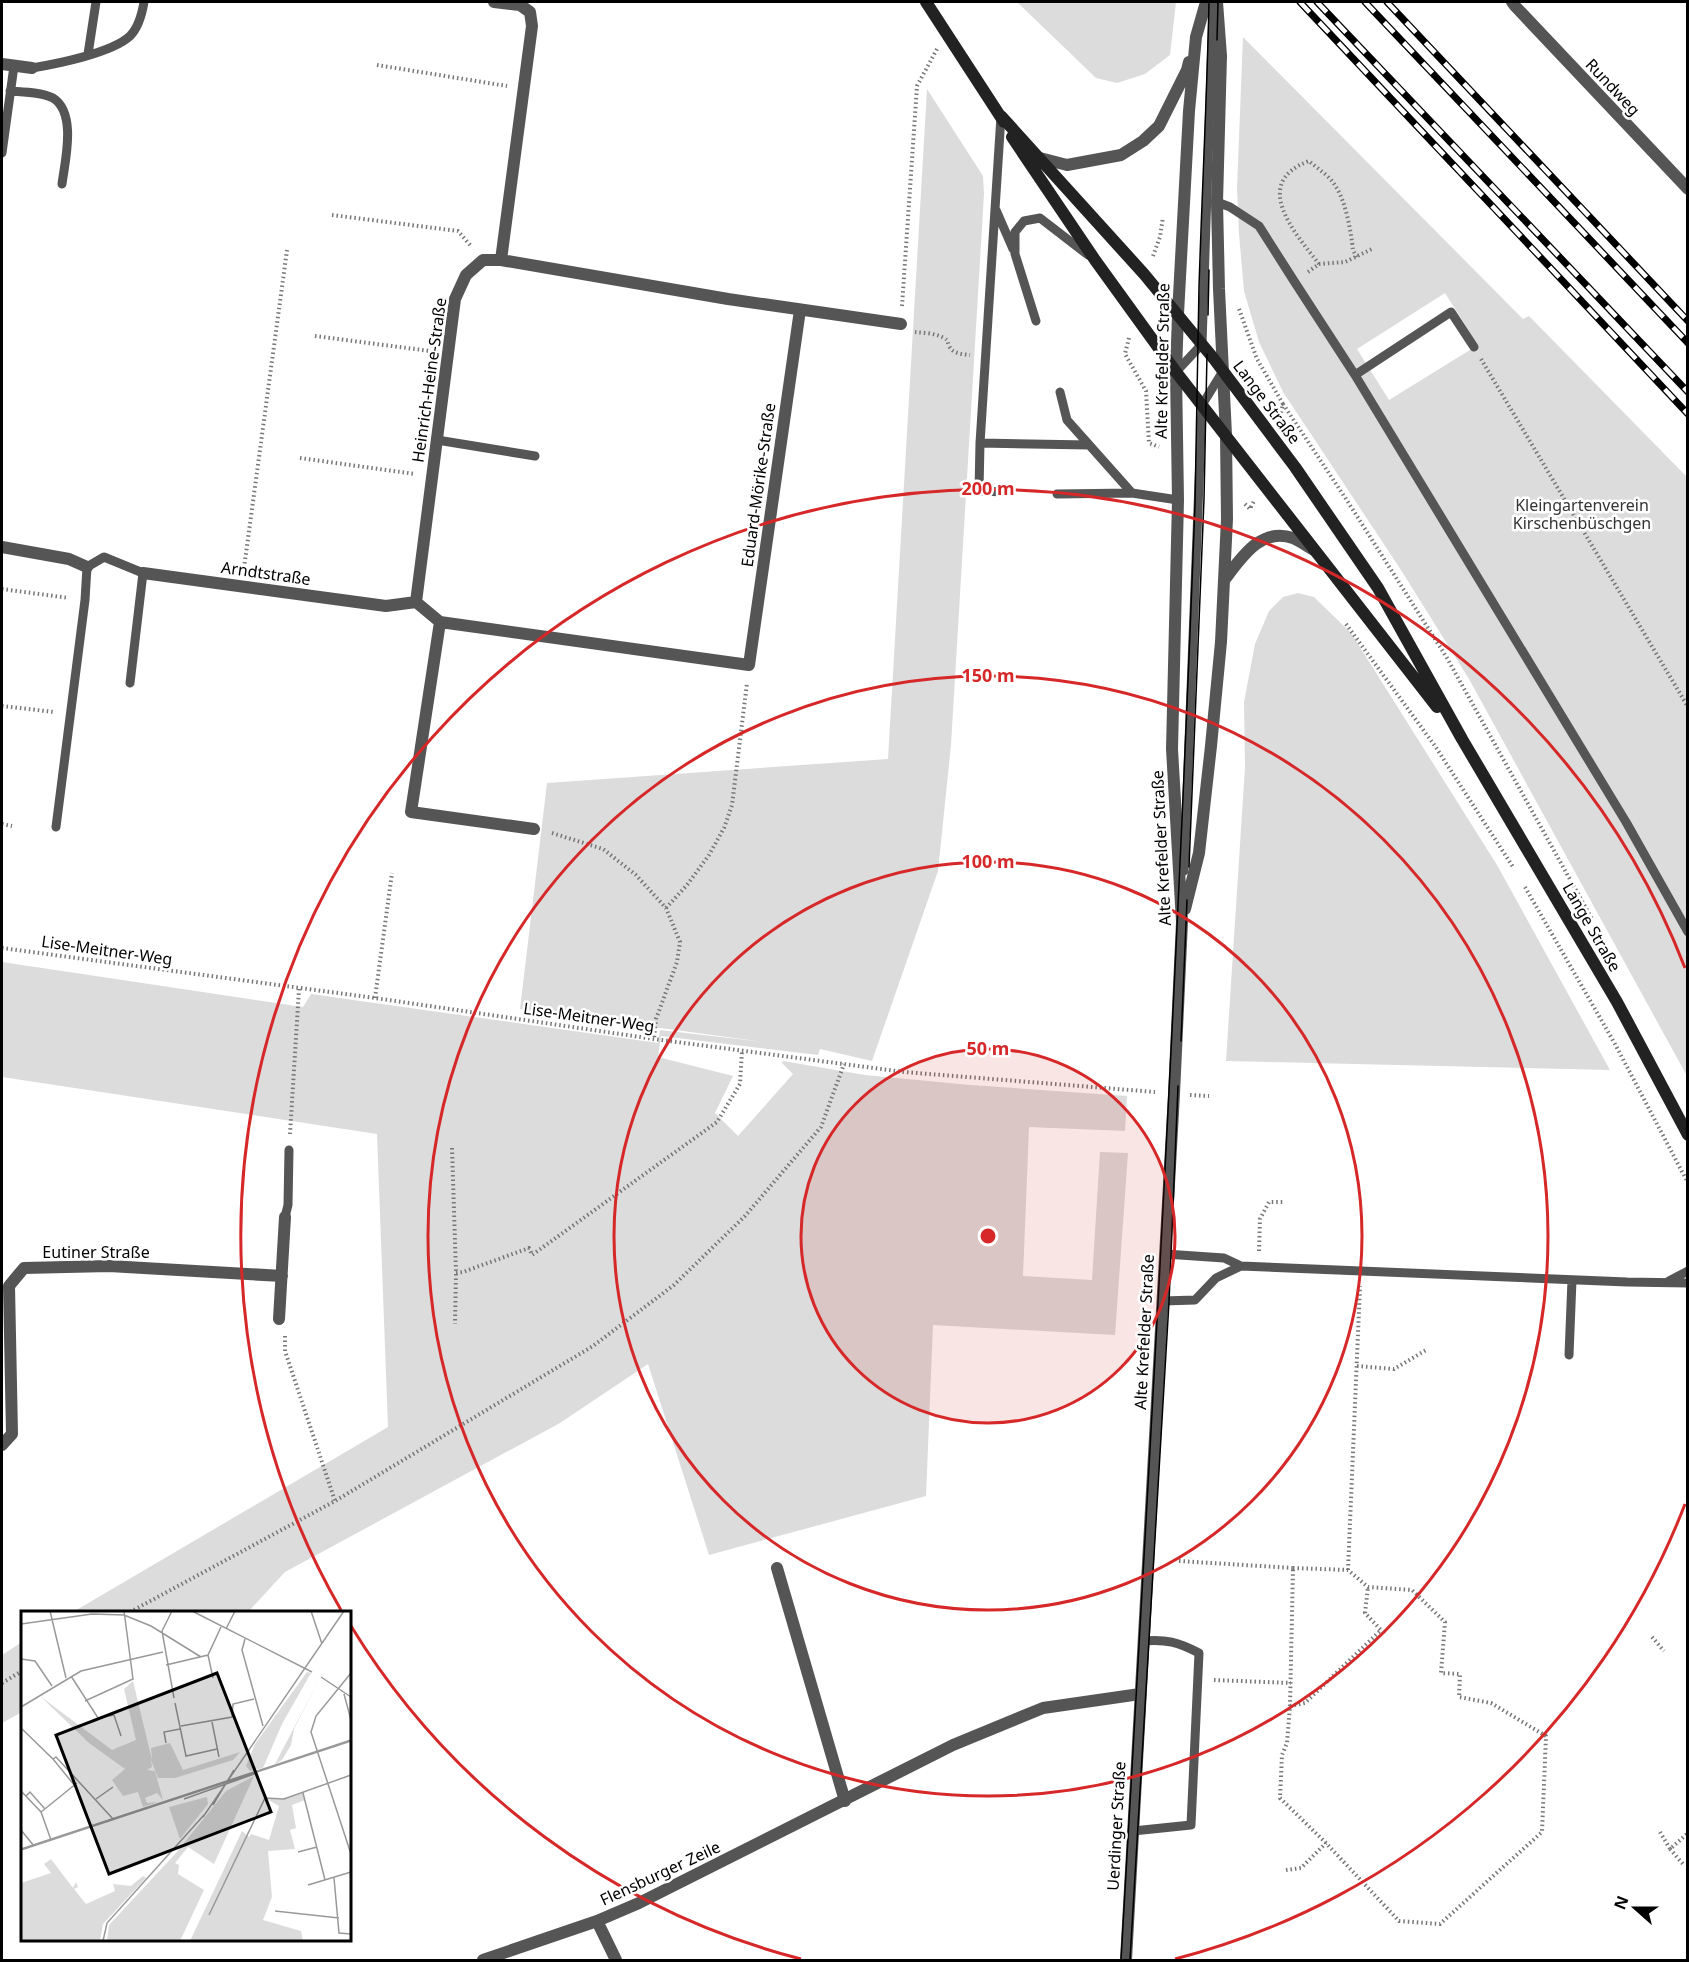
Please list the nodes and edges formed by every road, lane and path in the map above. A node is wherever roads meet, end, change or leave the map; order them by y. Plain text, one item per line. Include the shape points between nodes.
1 (96, 2) edge
2 (144, 2) edge
3 (494, 2) edge
4 (926, 2) edge
5 (1206, 2) edge
6 (1215, 2) edge
7 (1514, 4) edge
8 (945, 32) junction
9 (1196, 37) junction
10 (88, 54) junction
11 (8, 65) edge
12 (377, 65) dead end
13 (32, 68) joint
14 (524, 89) junction
15 (10, 91) junction
16 (1001, 117) junction
17 (2, 153) edge
18 (1036, 157) junction
19 (62, 184) dead end
20 (1688, 189) edge
21 (1217, 202) junction
22 (995, 207) junction
23 (332, 215) dead end
24 (1374, 248) dead end
25 (287, 250) dead end
26 (1015, 254) junction
27 (1357, 258) junction
28 (483, 260) junction
29 (501, 260) junction
30 (1095, 260) junction
31 (1319, 264) junction
32 (1294, 280) junction
33 (800, 310) junction
34 (1178, 314) junction
35 (1036, 321) dead end
36 (901, 324) joint
37 (914, 332) dead end
38 (315, 336) dead end
39 (1202, 344) junction
40 (1474, 347) joint
41 (448, 354) junction
42 (970, 356) dead end
43 (1223, 371) junction
44 (1176, 372) junction
45 (1355, 375) junction
46 (1060, 392) dead end
47 (1283, 404) dead end
48 (1202, 405) junction
49 (1226, 435) junction
50 (437, 440) junction
51 (980, 442) junction
52 (1089, 445) junction
53 (535, 456) dead end
54 (300, 458) dead end
55 (432, 476) junction
56 (1006, 492) dead end
57 (1132, 493) junction
58 (1057, 494) dead end
59 (1178, 500) junction
60 (2, 547) edge
61 (1314, 550) junction
62 (87, 567) junction
63 (142, 573) junction
64 (1225, 579) junction
65 (242, 587) junction
66 (2, 589) edge
67 (85, 600) junction
68 (416, 602) junction
69 (1343, 620) dead end
70 (440, 622) junction
71 (749, 665) junction
72 (130, 683) dead end
73 (2, 706) edge
74 (1688, 707) edge
75 (70, 714) junction
76 (1462, 739) junction
77 (2, 824) edge
78 (12, 826) dead end
79 (56, 827) dead end
80 (534, 829) joint
81 (1515, 869) dead end
82 (392, 873) dead end
83 (1521, 879) dead end
84 (666, 908) junction
85 (1182, 922) junction
86 (1596, 927) dead end
87 (1688, 932) edge
88 (2, 948) edge
89 (299, 988) junction
90 (375, 998) junction
91 (654, 1039) junction
92 (742, 1051) junction
93 (844, 1064) junction
94 (1174, 1094) junction
95 (1688, 1135) edge
96 (452, 1148) dead end
97 (289, 1150) joint
98 (1687, 1183) edge
99 (1284, 1202) dead end
100 (285, 1217) joint
101 (1165, 1254) junction
102 (1241, 1266) junction
103 (1258, 1266) junction
104 (1361, 1271) junction
105 (1688, 1271) edge
106 (456, 1273) junction
107 (282, 1275) junction
108 (1572, 1280) junction
109 (1669, 1281) junction
110 (1688, 1283) edge
111 (1163, 1301) junction
112 (279, 1319) joint
113 (455, 1324) dead end
114 (1428, 1348) dead end
115 (1569, 1355) dead end
116 (1357, 1366) junction
117 (2, 1445) edge
118 (336, 1501) junction
119 (1179, 1560) dead end
120 (777, 1568) dead end
121 (1293, 1568) junction
122 (1348, 1570) junction
123 (1368, 1587) junction
124 (132, 1611) edge
125 (1652, 1637) dead end
126 (1143, 1641) junction
127 (1664, 1651) dead end
128 (21, 1672) edge
129 (1233, 1681) dead end
130 (2, 1683) edge
131 (1291, 1683) junction
132 (1140, 1694) junction
133 (1290, 1706) junction
134 (844, 1801) junction
135 (1133, 1831) junction
136 (1660, 1832) dead end
137 (1688, 1833) edge
138 (1326, 1843) junction
139 (1670, 1849) junction
140 (1683, 1864) dead end
141 (1286, 1870) dead end
142 (597, 1921) junction
143 (483, 1960) edge
144 (616, 1960) edge
145 (1125, 1960) edge

1 - 10 lane
2 - 10 lane via 139,24 131,35 119,44
3 - 14 street via 520,5 530,12 532,26
4 - 8 main road, Lange Straße
5 - 9 street, Alte Krefelder Straße
6 - 21 street via 1221,56
6 - 39 lane
7 - 20 street, Rundweg
8 - 16 main road, Lange Straße
8 - 36 path via 917,86
9 - 18 street via 1187,70 1171,104 1159,126 1143,141 1121,155 1094,161 1067,165
9 - 34 street, Alte Krefelder Straße
10 - 13 lane
11 - 13 street
11 - 15 lane
12 - 14 path
14 - 29 street
15 - 17 lane
15 - 19 lane via 46,96 61,108 68,132
16 - 18 main road, Lange Straße
16 - 22 lane
16 - 30 main road, Lange Straße
18 - 34 main road, Lange Straße
21 - 32 lane via 1259,226
21 - 43 street
22 - 26 lane
22 - 51 lane
23 - 28 path via 458,231
24 - 27 path
25 - 65 path
26 - 30 lane via 1015,232 1024,221 1040,218
26 - 35 lane
27 - 31 path
27 - 31 path via 1336,186 1309,161 1293,167 1283,178 1280,191 1282,209 1290,225
28 - 29 street
28 - 41 street, Heinrich-Heine-Straße via 466,275 455,299
29 - 33 street
30 - 44 main road, Lange Straße
31 - 32 path
32 - 45 lane
33 - 36 street
33 - 71 street, Eduard-Mörike-Straße
34 - 39 main road, Lange Straße
34 - 44 street, Alte Krefelder Straße
37 - 42 path via 944,338 950,349
38 - 41 path
39 - 43 main road, Lange Straße
39 - 44 lane
40 - 45 lane via 1451,312
40 - 74 path
41 - 50 street, Heinrich-Heine-Straße
43 - 48 lane
43 - 49 street
43 - 76 main road, Lange Straße via 1378,588
44 - 48 main road, Lange Straße
44 - 59 street, Alte Krefelder Straße
45 - 87 lane via 1626,822
46 - 52 lane via 1067,420
47 - 86 path via 1446,658
48 - 49 main road, Lange Straße
48 - 85 lane
49 - 61 main road, Lange Straße
49 - 64 street
50 - 53 lane
50 - 55 street, Heinrich-Heine-Straße
51 - 52 lane
51 - 56 lane via 979,491
52 - 57 lane
54 - 55 path
55 - 68 street, Heinrich-Heine-Straße
57 - 58 lane
57 - 59 lane
59 - 85 street, Alte Krefelder Straße via 1172,749
60 - 62 street
61 - 64 street via 1293,538 1275,535 1250,547
61 - 76 main road, Lange Straße
62 - 63 lane, Arndtstraße via 104,557
62 - 67 lane
63 - 65 street, Arndtstraße
63 - 72 lane
64 - 85 street via 1199,853
65 - 68 street, Arndtstraße via 387,606
66 - 67 path
67 - 75 lane
68 - 70 street
69 - 81 path via 1435,746
70 - 71 street
70 - 80 street via 411,812
71 - 84 path via 732,805 709,855
73 - 75 path
75 - 79 lane
76 - 95 main road, Lange Straße via 1617,1002
77 - 78 path
80 - 84 path via 603,849 636,875
82 - 90 path
83 - 98 path via 1615,1044
84 - 91 path via 680,942 677,962 656,1019
85 - 94 street, Alte Krefelder Straße
88 - 89 path, Lise-Meitner-Weg
89 - 90 path, Lise-Meitner-Weg
89 - 97 path
90 - 91 path, Lise-Meitner-Weg
91 - 92 path, Lise-Meitner-Weg
92 - 93 path, Lise-Meitner-Weg
92 - 106 path via 740,1084 717,1122 532,1255 528,1248
93 - 94 path, Lise-Meitner-Weg
93 - 118 path via 821,1127 745,1216 674,1285 593,1346
94 - 101 street, Alte Krefelder Straße
96 - 106 path
97 - 100 lane
99 - 103 path via 1269,1202 1260,1219
100 - 107 street
101 - 102 lane via 1224,1257
101 - 111 street, Alte Krefelder Straße
102 - 103 lane
102 - 111 lane via 1216,1278 1195,1300
103 - 104 lane
104 - 108 lane
104 - 116 path
105 - 109 lane
106 - 113 path
107 - 112 street
107 - 117 street, Eutiner Straße via 109,1266 24,1268 9,1286 12,1434
108 - 109 lane
108 - 115 lane
109 - 110 lane
111 - 126 street, Alte Krefelder Straße
112 - 118 path via 286,1332 285,1351
114 - 116 path via 1394,1369
116 - 122 path
118 - 124 path
119 - 121 path
120 - 134 street
121 - 122 path
121 - 131 path
122 - 123 path
123 - 133 path via 1365,1613 1381,1630 1305,1703
123 - 138 path via 1412,1590 1445,1622 1442,1673 1460,1674 1459,1697 1491,1703 1546,1737 1542,1832 1440,1924 1400,1921
125 - 127 path
126 - 132 street, Alte Krefelder Straße
126 - 135 lane via 1163,1639 1198,1653 1191,1825
128 - 130 path
129 - 131 path
131 - 133 path
132 - 134 street, Flensburger Zeile via 1043,1708 953,1745
132 - 135 street, Uerdinger Straße
133 - 138 path via 1280,1798
134 - 142 street, Flensburger Zeile
135 - 145 street, Uerdinger Straße
136 - 139 path
137 - 139 path
138 - 141 path via 1301,1868
139 - 140 path
142 - 143 street, Flensburger Zeile
142 - 144 street

